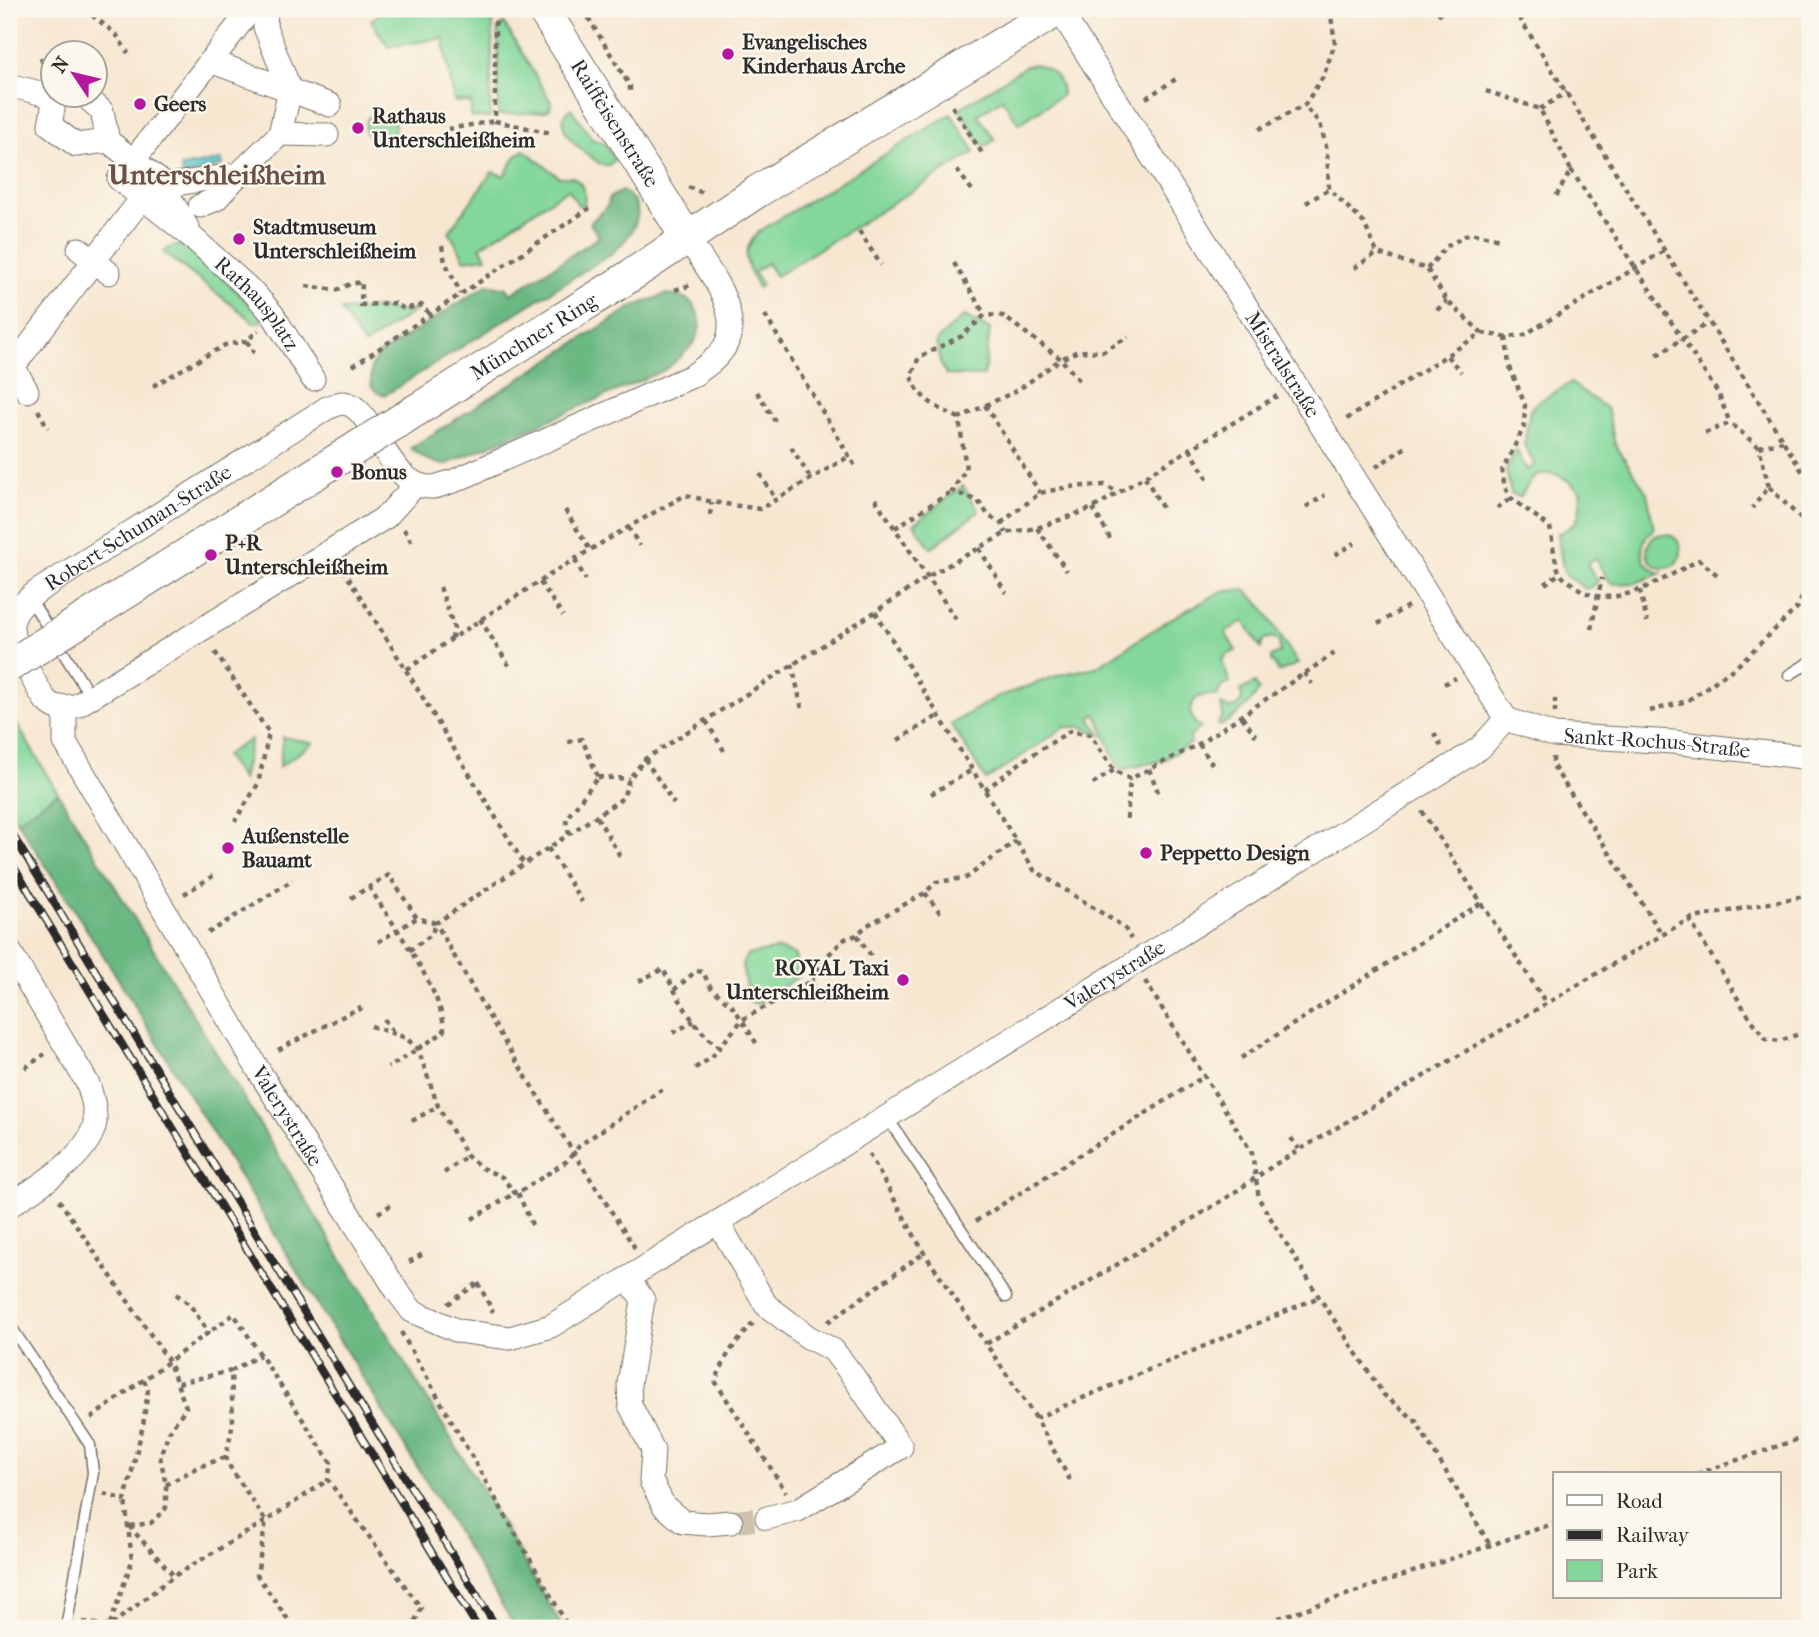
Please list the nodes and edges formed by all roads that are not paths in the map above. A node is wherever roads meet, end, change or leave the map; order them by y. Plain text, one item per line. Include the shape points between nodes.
1 (250, 9) edge
2 (266, 9) edge
3 (543, 9) edge
4 (1059, 9) edge
5 (210, 61) junction
6 (9, 85) edge
7 (290, 90) junction
8 (38, 91) edge
9 (330, 105) dead end
10 (55, 108) edge
11 (99, 108) edge
12 (280, 134) junction
13 (327, 135) dead end
14 (92, 146) junction
15 (134, 159) junction
16 (239, 174) junction
17 (164, 186) junction
18 (142, 198) junction
19 (190, 211) junction
20 (193, 238) junction
21 (687, 238) junction
22 (11, 369) edge
23 (313, 379) dead end
24 (32, 400) road end
25 (416, 484) junction
26 (29, 597) junction
27 (1810, 662) edge
28 (9, 666) edge
29 (1789, 675) dead end
30 (92, 699) junction
31 (65, 708) junction
32 (1506, 719) junction
33 (1810, 753) edge
34 (9, 950) edge
35 (887, 1117) junction
36 (9, 1206) edge
37 (718, 1222) junction
38 (638, 1272) junction
39 (1006, 1297) dead end
40 (9, 1324) edge
41 (767, 1518) tunnel mouth
42 (731, 1522) tunnel mouth
43 (66, 1624) edge

1 - 5 street, Rathausplatz
2 - 7 street via 265,27
3 - 21 main road, Raiffeisenstraße
4 - 21 main road, Münchner Ring
4 - 32 street, Mistralstraße
5 - 7 street
5 - 15 street, Rathausplatz
6 - 8 street, Rathausplatz
7 - 9 street
7 - 12 street
10 - 14 street, Rathausplatz via 50,125 76,145
11 - 14 street via 102,111
12 - 13 street
12 - 16 street
14 - 15 street, Rathausplatz
15 - 17 street, Rathausplatz
15 - 18 street, Rathausplatz via 119,179
16 - 17 street
16 - 19 street via 216,199
17 - 18 street
17 - 19 street, Rathausplatz
18 - 20 street, Rathausplatz
18 - 22 street
19 - 20 street, Rathausplatz
20 - 23 street, Rathausplatz via 273,315
21 - 25 street via 720,289 731,321 727,342 708,365 658,393 454,481 433,487
21 - 28 main road, Münchner Ring, bridge
22 - 24 street
25 - 26 street, Robert-Schuman-Straße via 393,463 357,407 342,402
25 - 30 street via 386,517
26 - 30 lane
26 - 31 street, Robert-Schuman-Straße via 12,618 13,642 46,701
27 - 29 lane
30 - 31 street
31 - 38 street, Valerystraße via 65,742 243,1046 412,1311 458,1331 510,1338 551,1326
32 - 33 street, Sankt-Rochus-Straße via 1554,735 1673,742 1803,757
32 - 35 street, Valerystraße via 1480,748
34 - 36 street via 88,1084 95,1123 77,1156
35 - 37 street, Valerystraße
35 - 39 lane
37 - 38 street, Valerystraße
37 - 41 street via 766,1305 834,1350 901,1447 798,1510
38 - 42 street via 643,1300 629,1405 653,1450 651,1481 664,1506 683,1522
40 - 43 lane via 90,1445 93,1460

